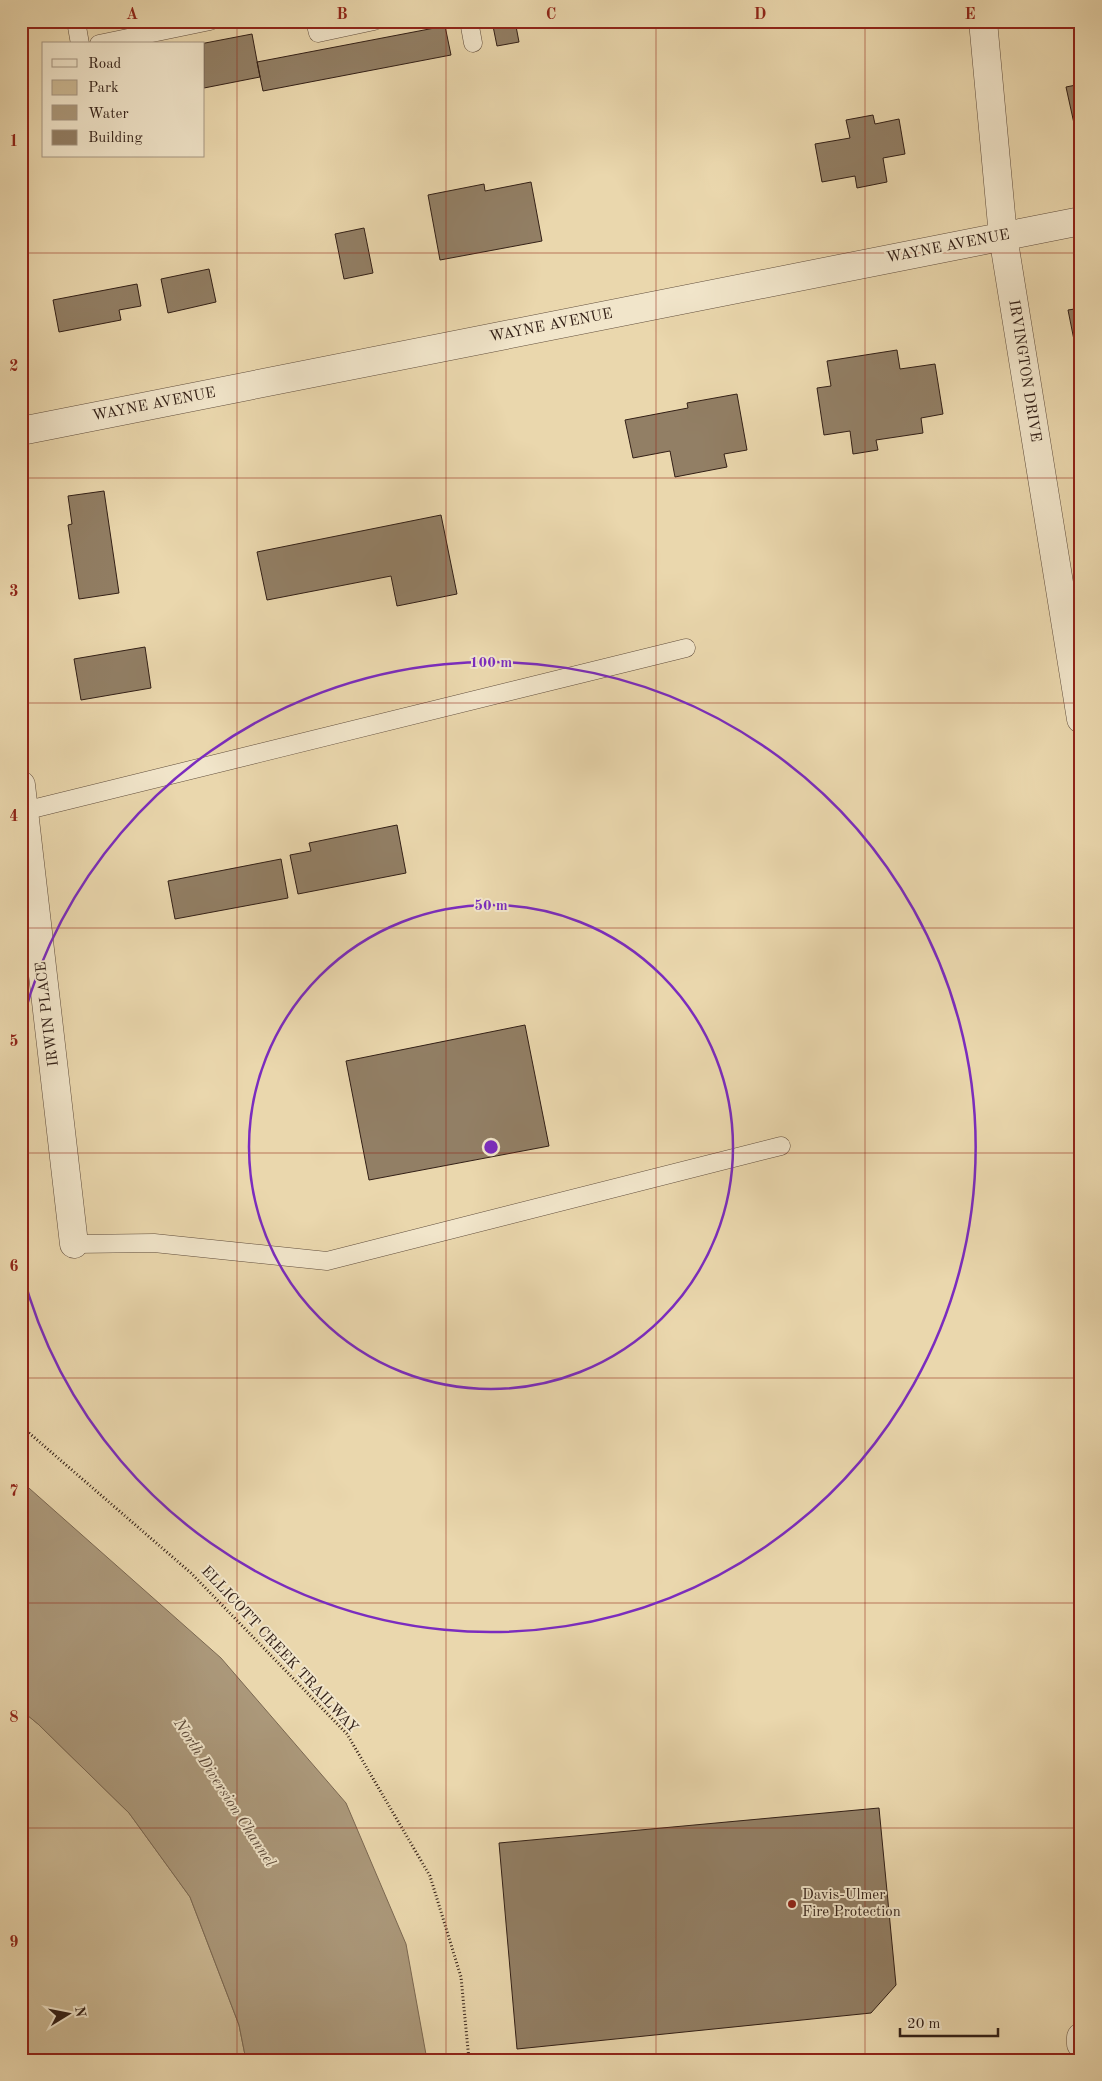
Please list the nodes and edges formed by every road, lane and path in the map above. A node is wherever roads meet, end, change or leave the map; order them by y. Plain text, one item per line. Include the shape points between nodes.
1 (76, 21) edge
2 (210, 21) edge
3 (315, 21) edge
4 (374, 21) edge
5 (469, 21) edge
6 (983, 21) edge
7 (143, 28) edge
8 (80, 42) edge
9 (104, 42) edge
10 (473, 43) dead end
11 (1081, 221) edge
12 (1003, 236) junction
13 (21, 431) edge
14 (686, 648) dead end
15 (1081, 719) edge
16 (23, 798) edge
17 (781, 1146) dead end
18 (74, 1244) joint
19 (21, 1426) edge
20 (1081, 2037) edge
21 (1081, 2044) edge
22 (469, 2060) edge

1 - 8 lane
2 - 7 lane
3 - 4 lane via 318,33
5 - 10 lane
6 - 12 street, IRVINGTON DRIVE
7 - 9 lane
11 - 12 street, WAYNE AVENUE
12 - 13 street, WAYNE AVENUE
12 - 15 street, IRVINGTON DRIVE
14 - 16 lane
16 - 18 street, IRWIN PLACE
17 - 18 lane via 327,1261 154,1243
19 - 22 path, ELLICOTT CREEK TRAILWAY via 191,1573 347,1734 430,1876 461,1976
20 - 21 street

